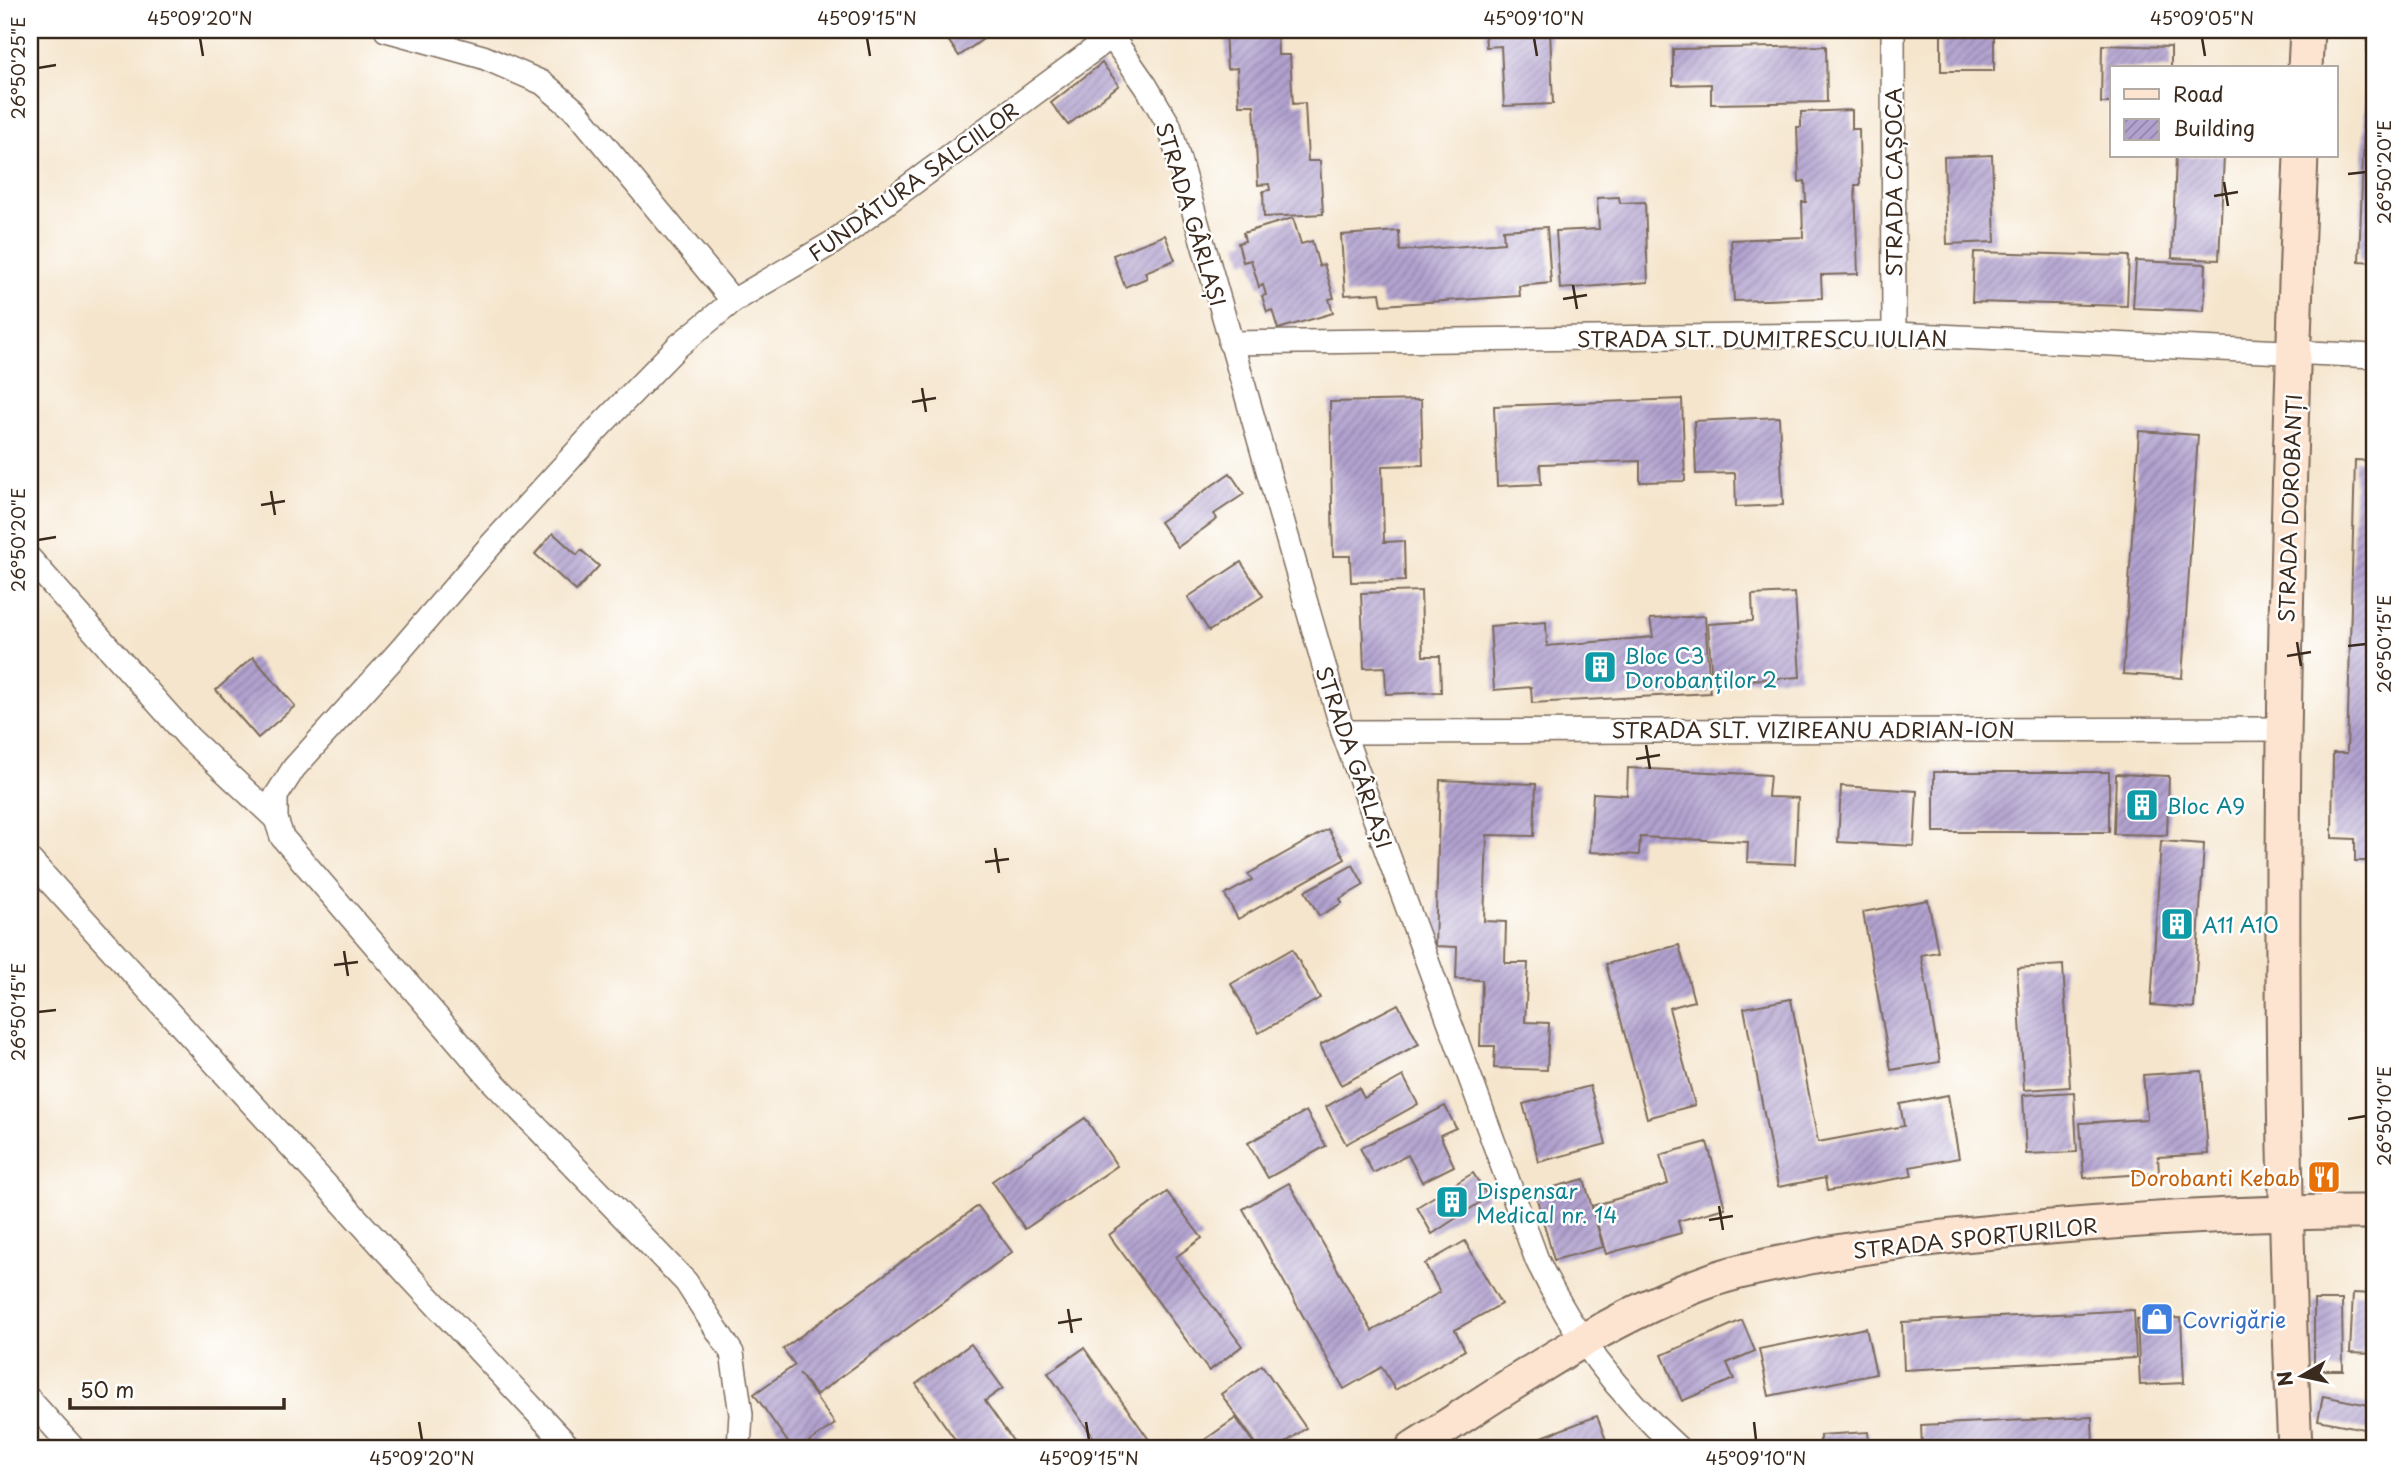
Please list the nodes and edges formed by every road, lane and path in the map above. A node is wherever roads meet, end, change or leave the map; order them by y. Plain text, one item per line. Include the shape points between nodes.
1 (386, 30) edge
2 (1893, 30) edge
3 (2307, 30) edge
4 (1109, 33) edge
5 (2305, 66) edge
6 (2301, 158) edge
7 (733, 301) junction
8 (1894, 334) junction
9 (1230, 344) junction
10 (2293, 353) junction
11 (2374, 356) edge
12 (30, 559) edge
13 (2283, 729) junction
14 (1343, 732) junction
15 (276, 819) junction
16 (30, 860) edge
17 (2374, 1212) edge
18 (2287, 1213) junction
19 (1581, 1342) junction
20 (30, 1400) edge
21 (73, 1448) edge
22 (570, 1448) edge
23 (739, 1448) edge
24 (1413, 1448) edge
25 (1678, 1448) edge
26 (2295, 1448) edge

1 - 7 street via 483,57 543,83 577,112
2 - 8 street, STRADA CAȘOCA
3 - 5 main road
4 - 7 street, FUNDĂTURA SALCIILOR via 832,243
4 - 9 street, STRADA GÂRLAȘI via 1168,125
6 - 10 main road, STRADA DOROBANȚI
7 - 15 street, FUNDĂTURA SALCIILOR via 678,346 603,423 294,768 276,796
8 - 9 street, STRADA SLT. DUMITRESCU IULIAN
8 - 10 street, STRADA SLT. DUMITRESCU IULIAN
9 - 14 street, STRADA GÂRLAȘI
10 - 11 street, STRADA SLT. DUMITRESCU IULIAN
10 - 13 main road, STRADA DOROBANȚI
12 - 15 street via 189,738
13 - 14 street, STRADA SLT. VIZIREANU ADRIAN-ION
13 - 18 main road, STRADA DOROBANȚI
14 - 19 street, STRADA GÂRLAȘI via 1537,1260
15 - 23 street via 282,837 494,1083 686,1282 732,1353 741,1414
16 - 22 street
17 - 18 main road, STRADA SPORTURILOR
18 - 19 main road, STRADA SPORTURILOR via 2057,1226 1849,1249 1714,1279
18 - 26 main road, STRADA DOROBANȚI
19 - 24 main road, STRADA SPORTURILOR
19 - 25 street, STRADA GÂRLAȘI
20 - 21 street

